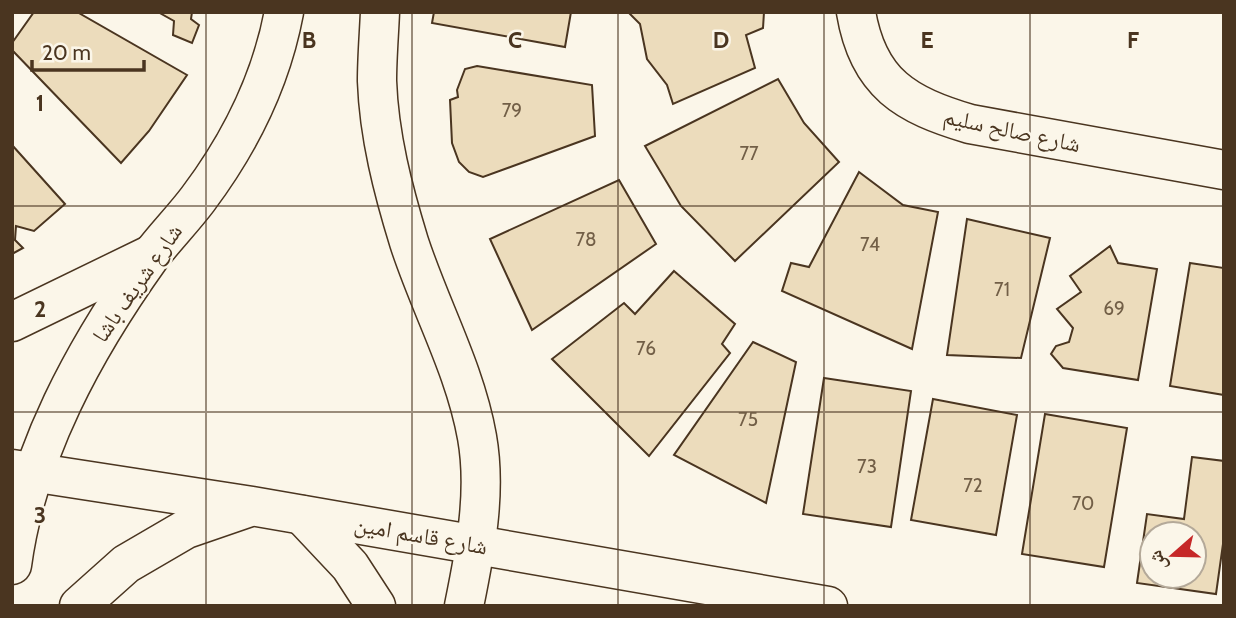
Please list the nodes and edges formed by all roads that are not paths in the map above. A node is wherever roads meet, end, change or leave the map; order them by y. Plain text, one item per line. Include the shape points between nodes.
1 (284, 12) edge
2 (380, 12) edge
3 (856, 12) edge
4 (1224, 170) edge
5 (152, 254) junction
6 (12, 322) edge
7 (23, 471) edge
8 (252, 506) junction
9 (302, 515) junction
10 (476, 544) junction
11 (12, 565) edge
12 (79, 606) edge
13 (376, 606) edge
14 (464, 606) edge
15 (828, 606) edge

1 - 5 street, شارع شريف باشا via 264,88 232,148 198,199
2 - 10 street via 377,82 386,156 409,243 478,438
3 - 4 street, شارع صالح سليم via 872,63 900,97 934,114
5 - 6 street
5 - 7 street, شارع شريف باشا via 84,359
7 - 8 street, شارع قاسم امين
7 - 11 street, شارع شريف باشا
8 - 9 street, شارع قاسم امين
8 - 12 street via 186,529 125,564
9 - 10 street, شارع قاسم امين
9 - 13 street via 350,566
10 - 14 street
10 - 15 street, شارع قاسم امين

